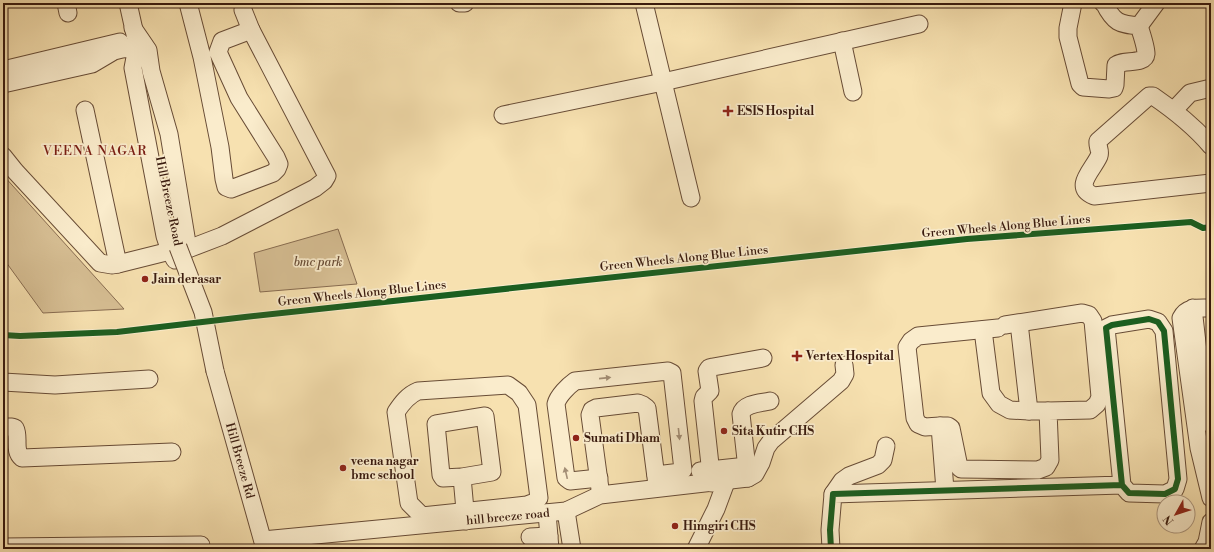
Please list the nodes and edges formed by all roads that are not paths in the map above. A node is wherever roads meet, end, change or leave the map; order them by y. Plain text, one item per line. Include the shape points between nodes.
1 (128, 3) edge
2 (188, 3) edge
3 (458, 3) edge
4 (465, 3) edge
5 (644, 3) edge
6 (1073, 3) edge
7 (1104, 3) edge
8 (1156, 3) edge
9 (246, 5) edge
10 (919, 24) dead end
11 (1140, 26) junction
12 (250, 30) junction
13 (135, 38) junction
14 (842, 41) junction
15 (210, 54) junction
16 (3, 70) edge
17 (663, 82) junction
18 (3, 84) edge
19 (1211, 88) edge
20 (853, 92) dead end
21 (85, 110) dead end
22 (1174, 110) junction
23 (503, 115) dead end
24 (1211, 146) edge
25 (3, 156) edge
26 (1211, 183) edge
27 (691, 198) dead end
28 (179, 249) junction
29 (118, 264) junction
30 (1193, 308) junction
31 (1211, 308) edge
32 (197, 322) dead end
33 (1001, 326) junction
34 (763, 358) dead end
35 (844, 365) dead end
36 (215, 371) joint
37 (149, 379) dead end
38 (3, 382) edge
39 (770, 401) dead end
40 (1029, 411) junction
41 (1048, 411) junction
42 (1211, 424) edge
43 (940, 426) junction
44 (3, 427) edge
45 (886, 446) dead end
46 (1205, 447) edge
47 (172, 452) dead end
48 (748, 472) junction
49 (712, 476) junction
50 (462, 477) dead end
51 (599, 478) junction
52 (657, 482) junction
53 (1122, 485) junction
54 (945, 490) junction
55 (833, 494) junction
56 (600, 495) junction
57 (1211, 498) edge
58 (566, 511) junction
59 (547, 513) junction
60 (466, 516) junction
61 (1211, 522) edge
62 (530, 537) dead end
63 (550, 543) edge
64 (201, 545) dead end
65 (264, 545) edge
66 (3, 547) edge
67 (572, 549) edge
68 (696, 549) edge
69 (831, 549) edge
70 (1202, 549) edge

1 - 13 street, Hill Breeze Road
2 - 15 street
3 - 4 street
5 - 17 street
6 - 11 street via 1068,37 1080,84 1083,87 1114,88 1116,65 1119,62 1144,59 1146,54
7 - 11 street via 1108,12 1121,24
8 - 11 street
9 - 12 street
10 - 14 street
12 - 15 street via 222,41
12 - 28 street via 327,176 314,188 222,236
13 - 16 street
13 - 18 street via 122,49 92,64
13 - 28 street, Hill Breeze Road
14 - 17 street
14 - 20 street
15 - 15 street via 224,179 226,187 231,189 272,174 279,164
17 - 23 street
17 - 27 street
19 - 22 street via 1190,93
21 - 29 street
22 - 24 street
22 - 26 street via 1152,96 1147,97 1098,141 1099,155 1085,179 1086,190 1094,196
25 - 29 street via 100,263
28 - 29 street
28 - 32 street via 182,272
28 - 36 street, Hill Breeze Road, bridge via 203,312
30 - 31 street
30 - 42 street via 1206,421
30 - 46 street via 1183,313 1181,318
33 - 40 street
33 - 40 street via 991,393 999,404 1010,410
33 - 41 street via 1082,313 1089,315 1093,321 1100,397 1097,404 1090,410
33 - 43 street via 918,336 907,347 914,418 918,424 925,427
34 - 49 street via 713,367 707,371 710,391 703,401
35 - 48 street via 845,374 841,381 771,440 756,474
36 - 65 street, Hill Breeze Rd
37 - 38 street via 55,385
39 - 48 street via 742,410
40 - 41 street
41 - 43 street via 1050,460 1046,466 1038,470 962,469 959,467 951,428
43 - 54 street
44 - 47 street via 12,427 17,431 18,452 22,458
45 - 55 street via 883,460 878,465 849,476
46 - 57 street
48 - 49 street, hill breeze road
49 - 52 street, hill breeze road
49 - 68 street via 716,509
50 - 60 street
51 - 52 street via 590,415 592,410 638,403 647,408
51 -> 52 street via 570,481 566,478 557,400 574,381 668,371 672,374 683,470
51 - 56 street
52 - 56 street, hill breeze road
53 - 53 street via 1106,328 1150,319 1158,322 1164,331 1178,479 1175,489 1165,494 1129,493
53 - 54 street
54 - 55 street
55 - 69 street
56 - 58 street, hill breeze road
58 - 59 street, hill breeze road
58 - 67 street
59 - 60 street, hill breeze road
59 - 63 street
60 - 60 street via 422,516 409,502 396,412 411,394 418,391 508,384 519,393 527,405 539,498 527,505
60 - 65 street, hill breeze road
61 - 70 street via 1208,542
62 - 63 street
64 - 66 street

